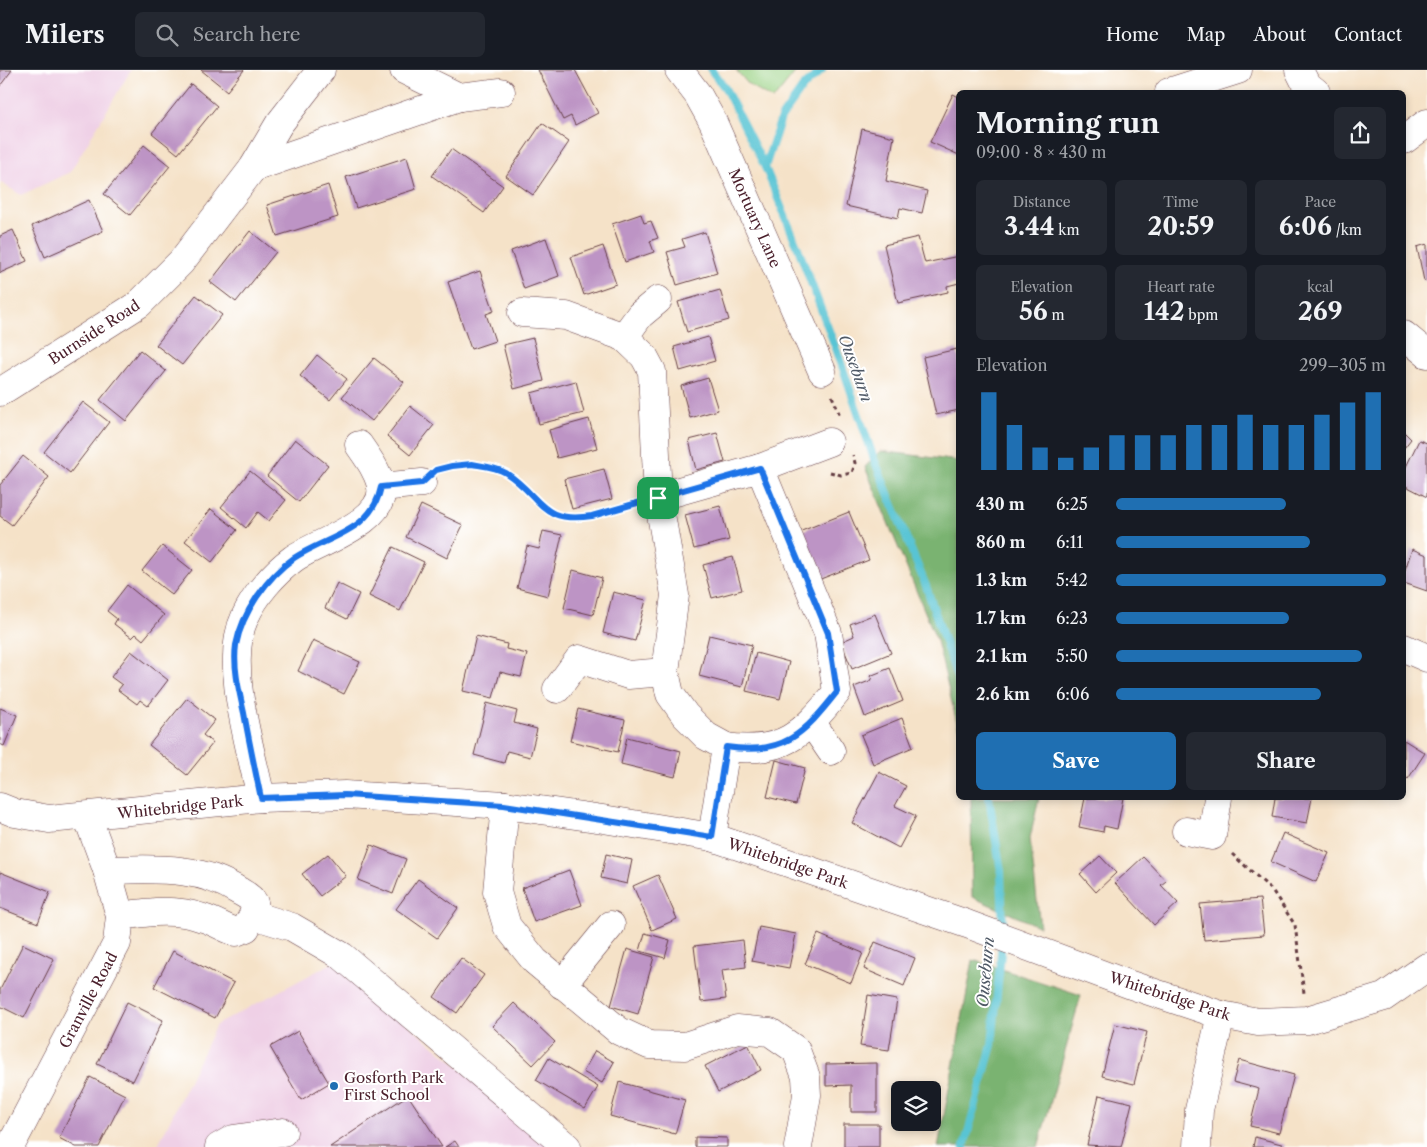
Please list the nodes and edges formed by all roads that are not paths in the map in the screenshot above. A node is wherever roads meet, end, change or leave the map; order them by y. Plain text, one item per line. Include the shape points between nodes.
1 (321, 70) edge
2 (404, 70) edge
3 (679, 70) edge
4 (1238, 70) edge
5 (1299, 70) edge
6 (1175, 90) edge
7 (1314, 90) edge
8 (501, 92) dead end
9 (459, 97) junction
10 (1427, 123) edge
11 (1406, 139) edge
12 (253, 168) junction
13 (658, 300) dead end
14 (522, 314) dead end
15 (624, 337) junction
16 (1406, 337) edge
17 (1427, 354) edge
18 (822, 371) dead end
19 (0, 392) edge
20 (829, 442) dead end
21 (359, 445) dead end
22 (760, 468) junction
23 (422, 483) road end
24 (381, 487) junction
25 (658, 498) junction
26 (1406, 649) edge
27 (1427, 658) edge
28 (665, 672) junction
29 (557, 690) dead end
30 (812, 723) junction
31 (726, 747) junction
32 (831, 751) dead end
33 (261, 798) junction
34 (1217, 800) edge
35 (504, 805) junction
36 (0, 807) edge
37 (87, 816) junction
38 (712, 837) junction
39 (1207, 838) road end
40 (107, 870) junction
41 (253, 915) junction
42 (120, 916) junction
43 (611, 924) dead end
44 (1427, 967) edge
45 (562, 985) junction
46 (1221, 1015) junction
47 (283, 1132) dead end
48 (10, 1134) edge
49 (219, 1147) edge
50 (567, 1147) edge
51 (798, 1147) edge
52 (1197, 1147) edge

1 - 12 street, Burnside Road via 279,124
2 - 9 street
3 - 18 street, Mortuary Lane via 713,122
4 - 6 street
5 - 7 street via 1306,84
8 - 9 street
9 - 12 street
10 - 11 street
12 - 19 street, Burnside Road via 181,262 139,304
13 - 15 street via 640,315
14 - 15 street via 566,316
15 - 25 street via 644,356 652,371
16 - 17 street
20 - 22 street
21 - 24 street via 374,467
22 - 25 street
22 - 30 street via 828,633 837,692
23 - 24 street
24 - 33 street via 378,502 365,520 294,558 265,586 245,617 236,645 236,674
25 - 28 street via 676,596
26 - 27 street
28 - 29 street via 628,675 572,650
28 - 31 street via 670,694 685,715 706,736
30 - 31 street via 775,746 750,751
30 - 32 street
31 - 38 street
33 - 35 street, Whitebridge Park via 345,795
33 - 37 street, Whitebridge Park
34 - 39 street
35 - 38 street, Whitebridge Park
35 - 45 street via 497,892 507,926 535,961
36 - 37 street, Whitebridge Park via 49,819
37 - 40 street, Granville Road
38 - 46 street, Whitebridge Park
40 - 41 street via 176,869 201,874 248,896 254,903
40 - 42 street, Granville Road
41 - 42 street via 246,928 236,932 205,918 177,912 155,911
41 - 50 street via 292,927 342,956
42 - 48 street, Granville Road via 117,943
43 - 45 street
44 - 46 street, Whitebridge Park via 1384,997 1307,1020 1258,1022
45 - 51 street via 619,1031 649,1045 685,1046 737,1029 770,1032 796,1050 806,1077 807,1095
46 - 52 street via 1199,1110
47 - 49 street via 233,1140

